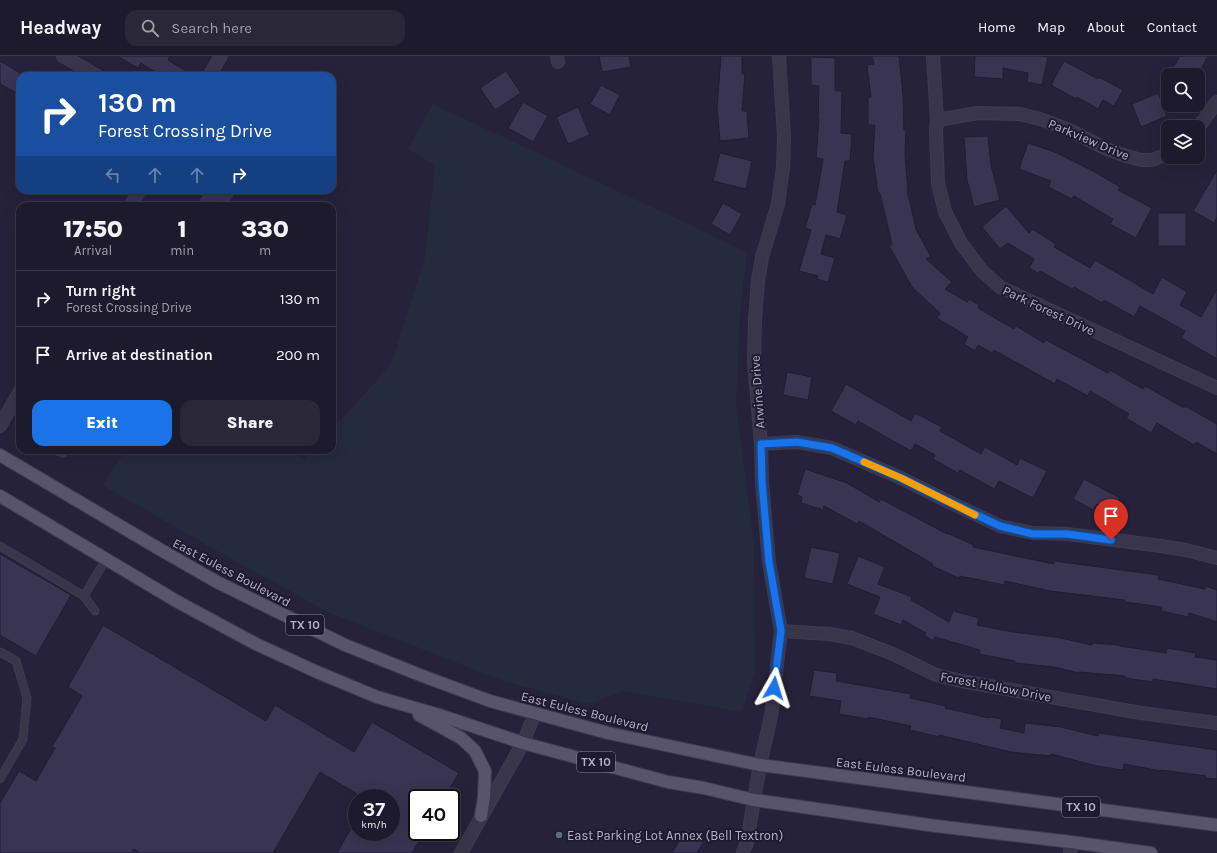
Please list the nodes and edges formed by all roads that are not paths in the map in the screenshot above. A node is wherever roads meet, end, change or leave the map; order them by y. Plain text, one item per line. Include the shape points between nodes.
1 (63, 56) edge
2 (221, 56) edge
3 (779, 56) edge
4 (933, 56) edge
5 (90, 72) edge
6 (211, 72) edge
7 (1217, 102) edge
8 (937, 120) junction
9 (1204, 120) edge
10 (1161, 157) edge
11 (1217, 388) edge
12 (16, 398) edge
13 (0, 426) edge
14 (761, 444) junction
15 (0, 454) edge
16 (0, 496) edge
17 (0, 546) edge
18 (1217, 558) edge
19 (106, 559) junction
20 (84, 596) junction
21 (95, 611) dead end
22 (781, 631) junction
23 (0, 652) edge
24 (378, 698) junction
25 (535, 713) junction
26 (1217, 723) edge
27 (523, 743) junction
28 (760, 765) junction
29 (0, 779) edge
30 (754, 800) junction
31 (481, 816) junction
32 (1217, 824) edge
33 (1070, 847) edge
34 (461, 853) edge
35 (743, 853) edge
36 (1151, 853) edge

1 - 5 street
2 - 6 street
3 - 14 street, Arwine Drive via 784,137 783,167 778,204 762,257 755,319 754,361
4 - 8 street, Park Forest Drive
7 - 9 street
8 - 10 street, Parkview Drive via 978,113 1020,114 1067,129 1126,156 1142,160
8 - 11 street, Park Forest Drive via 938,183 945,212 961,243 982,271 1000,287
12 - 13 street
14 - 18 street via 797,442 832,448 1000,526 1033,534 1067,534 1154,545
14 - 22 street, Arwine Drive via 769,562
15 - 25 main road, East Euless Boulevard / TX 10 via 217,582 345,645 490,701
16 - 19 main road, TX 10
17 - 20 lane
19 - 20 lane
19 - 24 main road, TX 10 via 249,640
20 - 21 lane
22 - 26 street, Forest Hollow Drive via 852,638 936,675 961,682 1141,713
22 - 28 street, Arwine Drive via 771,716
23 - 29 lane via 16,661 27,698 23,739
24 - 27 main road, TX 10
24 - 31 main road via 420,715 461,738 475,751 485,771
25 - 27 street
25 - 28 main road, East Euless Boulevard / TX 10 via 608,734
27 - 30 main road, TX 10 via 668,782
27 - 31 street
28 - 30 street, Arwine Drive
28 - 32 main road, East Euless Boulevard / TX 10
30 - 33 main road, TX 10 via 929,824
30 - 35 street, Arwine Drive
31 - 34 street
33 - 36 main road, TX 10

